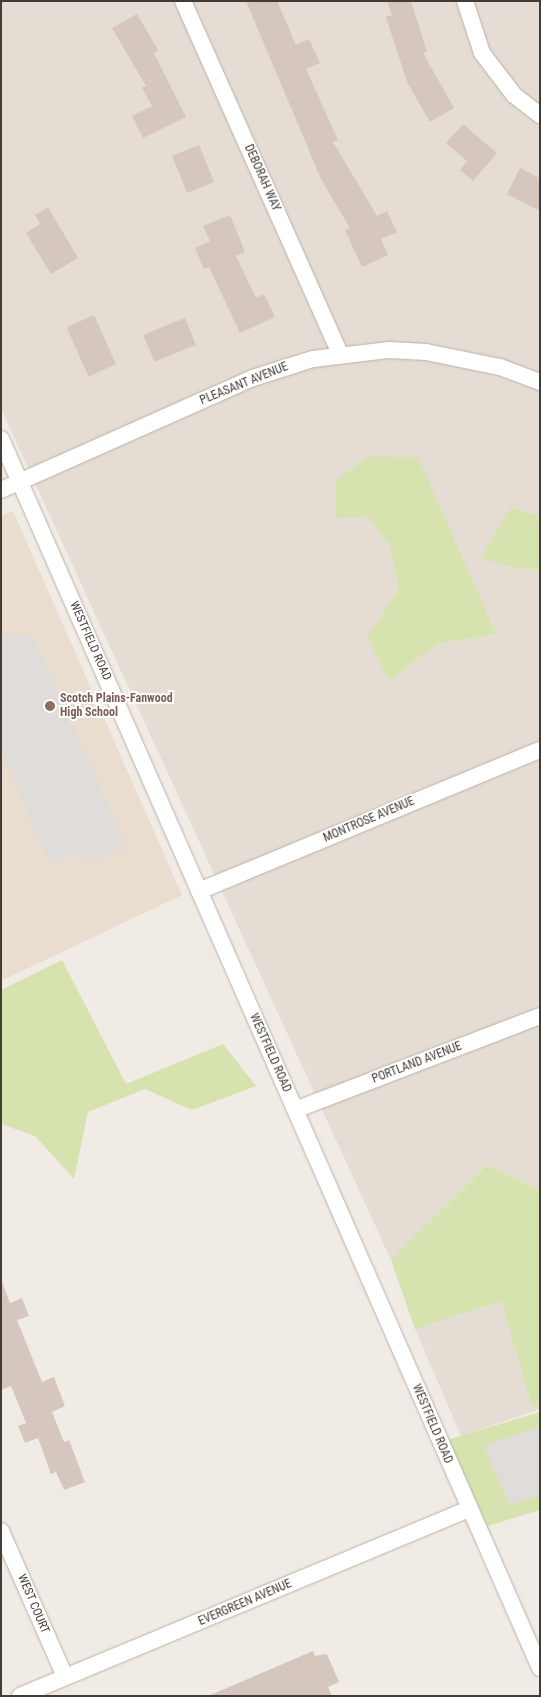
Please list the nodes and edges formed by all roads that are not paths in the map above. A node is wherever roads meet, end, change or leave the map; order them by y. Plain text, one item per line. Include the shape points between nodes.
1 (183, 1) edge
2 (465, 1) edge
3 (540, 116) edge
4 (340, 354) junction
5 (540, 382) edge
6 (1, 439) edge
7 (20, 482) junction
8 (1, 490) edge
9 (540, 750) edge
10 (199, 891) junction
11 (540, 1016) edge
12 (295, 1110) junction
13 (469, 1509) junction
14 (1, 1531) edge
15 (540, 1668) edge
16 (65, 1677) junction
17 (20, 1696) edge

1 - 4 street, DEBORAH WAY
2 - 3 street via 482,53 514,96
4 - 5 street, PLEASANT AVENUE via 389,350 426,352 500,367
4 - 7 street, PLEASANT AVENUE via 253,378
6 - 7 street, WESTFIELD ROAD
7 - 8 street, PLEASANT AVENUE
7 - 10 street, WESTFIELD ROAD
9 - 10 street, MONTROSE AVENUE
10 - 12 street, WESTFIELD ROAD
11 - 12 street, PORTLAND AVENUE
12 - 13 street, WESTFIELD ROAD
13 - 15 street, WESTFIELD ROAD
13 - 16 street, EVERGREEN AVENUE
14 - 16 street, WEST COURT
16 - 17 street, EVERGREEN AVENUE

